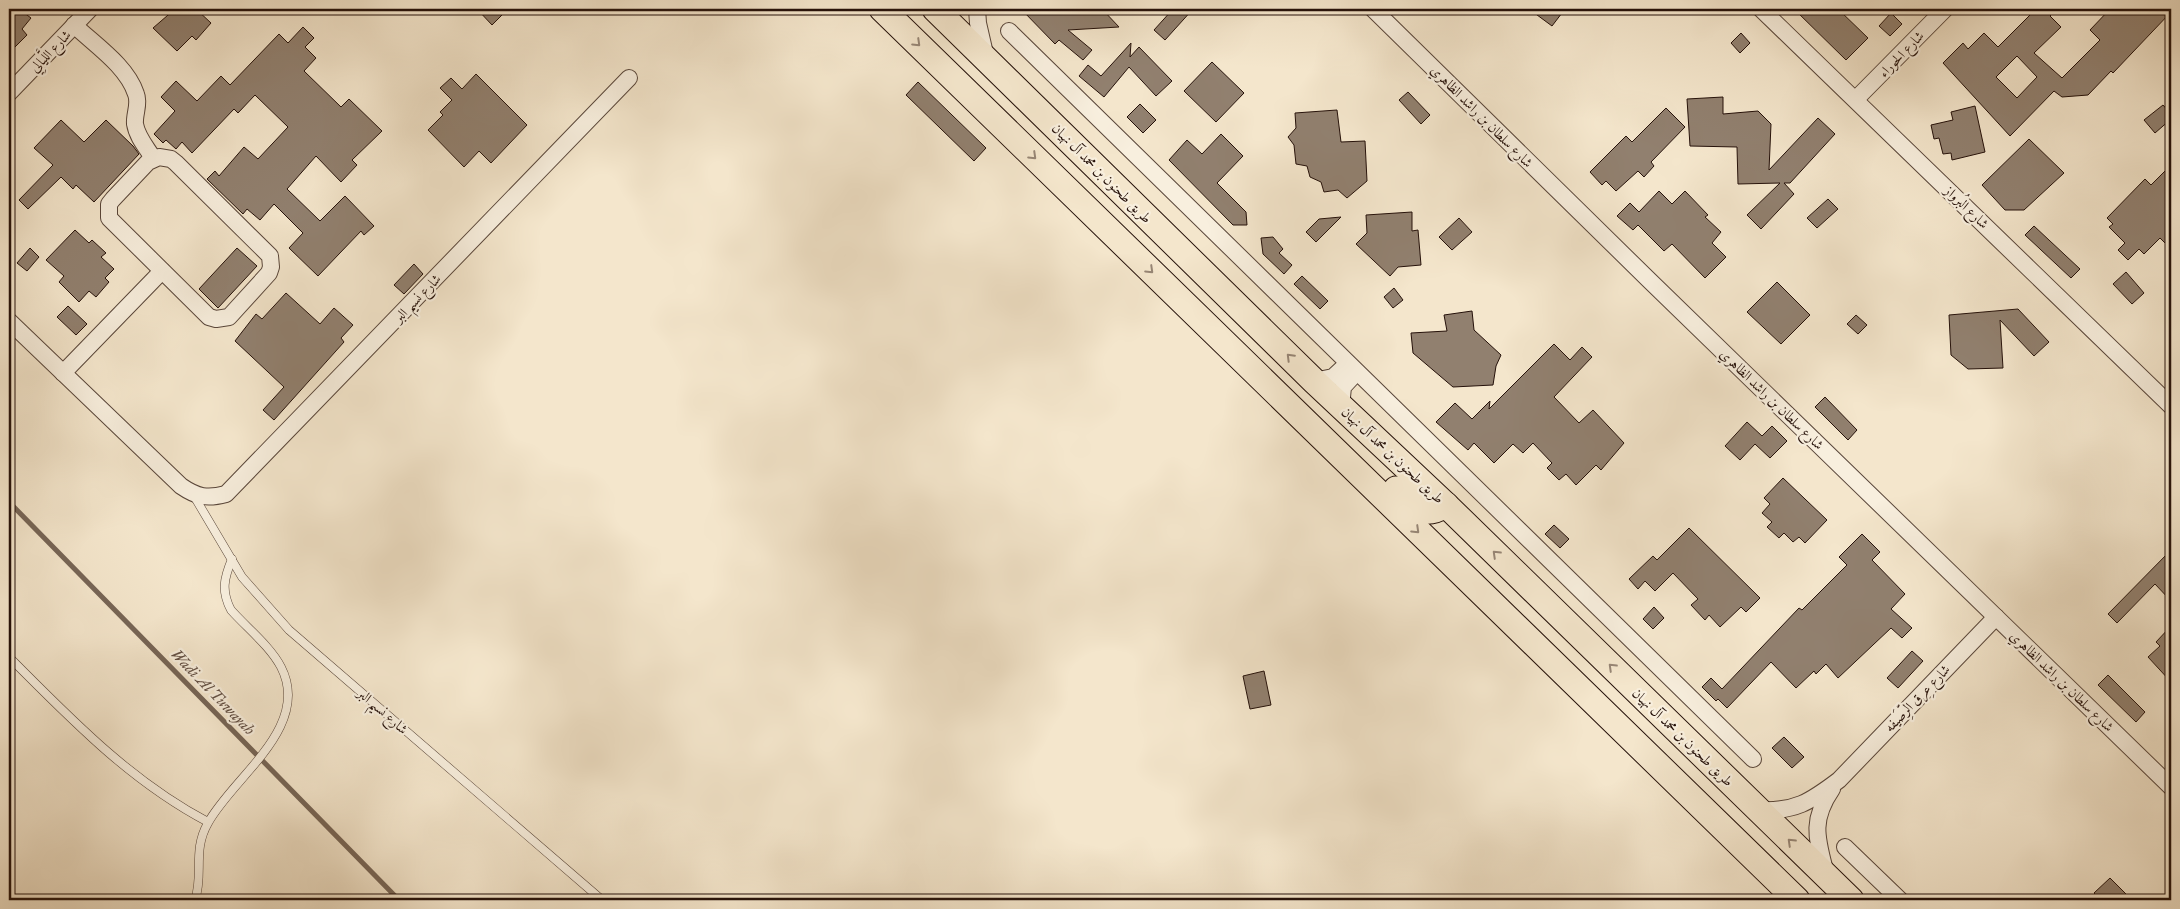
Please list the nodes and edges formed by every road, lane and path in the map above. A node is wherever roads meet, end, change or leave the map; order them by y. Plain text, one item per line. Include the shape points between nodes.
1 (90, 9) edge
2 (882, 9) edge
3 (935, 9) edge
4 (977, 9) edge
5 (1373, 9) edge
6 (1761, 9) edge
7 (1945, 9) edge
8 (74, 25) junction
9 (1009, 32) dead end
10 (986, 58) junction
11 (629, 78) dead end
12 (9, 93) edge
13 (1856, 99) junction
14 (153, 158) junction
15 (162, 271) junction
16 (9, 321) edge
17 (1352, 369) junction
18 (63, 373) junction
19 (1314, 380) junction
20 (1267, 384) junction
21 (2171, 406) edge
22 (1341, 407) junction
23 (194, 496) junction
24 (1446, 505) junction
25 (232, 559) junction
26 (1996, 617) junction
27 (9, 657) edge
28 (1753, 759) dead end
29 (1838, 780) junction
30 (2171, 787) edge
31 (1758, 810) junction
32 (208, 822) junction
33 (1845, 847) dead end
34 (1827, 877) junction
35 (195, 900) edge
36 (602, 900) edge
37 (1797, 900) edge
38 (1851, 900) edge
39 (1900, 900) edge

1 - 8 street, شارع اللَّيالِي
2 -> 20 main road
3 - 10 main road, طريق طحنون بن محمد آل نهيان
4 - 10 street
5 - 26 street, شارع سلطان بن راشد الظاهري
6 - 13 street, شارع البُرواز
7 - 13 street, شارع الحوراء
8 - 12 street, شارع اللَّيالِي
8 - 14 street via 120,68 136,94 135,124 140,139
9 - 17 street
19 -> 10 main road, طريق طحنون بن محمد آل نهيان
11 - 23 street, شارع نسيم البر via 238,483 226,494 210,498
13 - 21 street, شارع البُرواز
14 - 15 street via 113,199 108,211 113,224
14 - 15 street via 166,157 176,163 267,251 271,261 266,278 235,312 223,319 209,317
15 - 18 street
16 - 18 street, شارع نسيم البر
17 - 19 street
17 - 22 street via 1343,387
17 - 28 street
18 - 23 street, شارع نسيم البر
19 - 22 main road, طريق طحنون بن محمد آل نهيان
20 - 24 main road via 1312,410 1419,510 1431,512
20 -> 37 main road
22 - 24 main road, طريق طحنون بن محمد آل نهيان
23 - 25 lane, شارع نسيم البر
31 -> 24 main road, طريق طحنون بن محمد آل نهيان
25 - 32 lane via 224,576 225,600 281,666 287,680 287,707 279,731
25 - 36 lane, شارع نسيم البر via 242,577 289,630
26 - 29 street, شارع عِرق الرِّصَيفه
26 - 30 street, شارع سلطان بن راشد الظاهري
27 - 32 lane via 128,771 178,806
29 - 31 street, شارع عِرق الرِّصَيفه via 1802,805
29 - 34 street, شارع عِرق الرِّصَيفه via 1822,803 1816,826
34 -> 31 main road, طريق طحنون بن محمد آل نهيان
32 - 35 lane via 197,854 198,891
33 - 39 street
34 - 38 main road, طريق طحنون بن محمد آل نهيان

